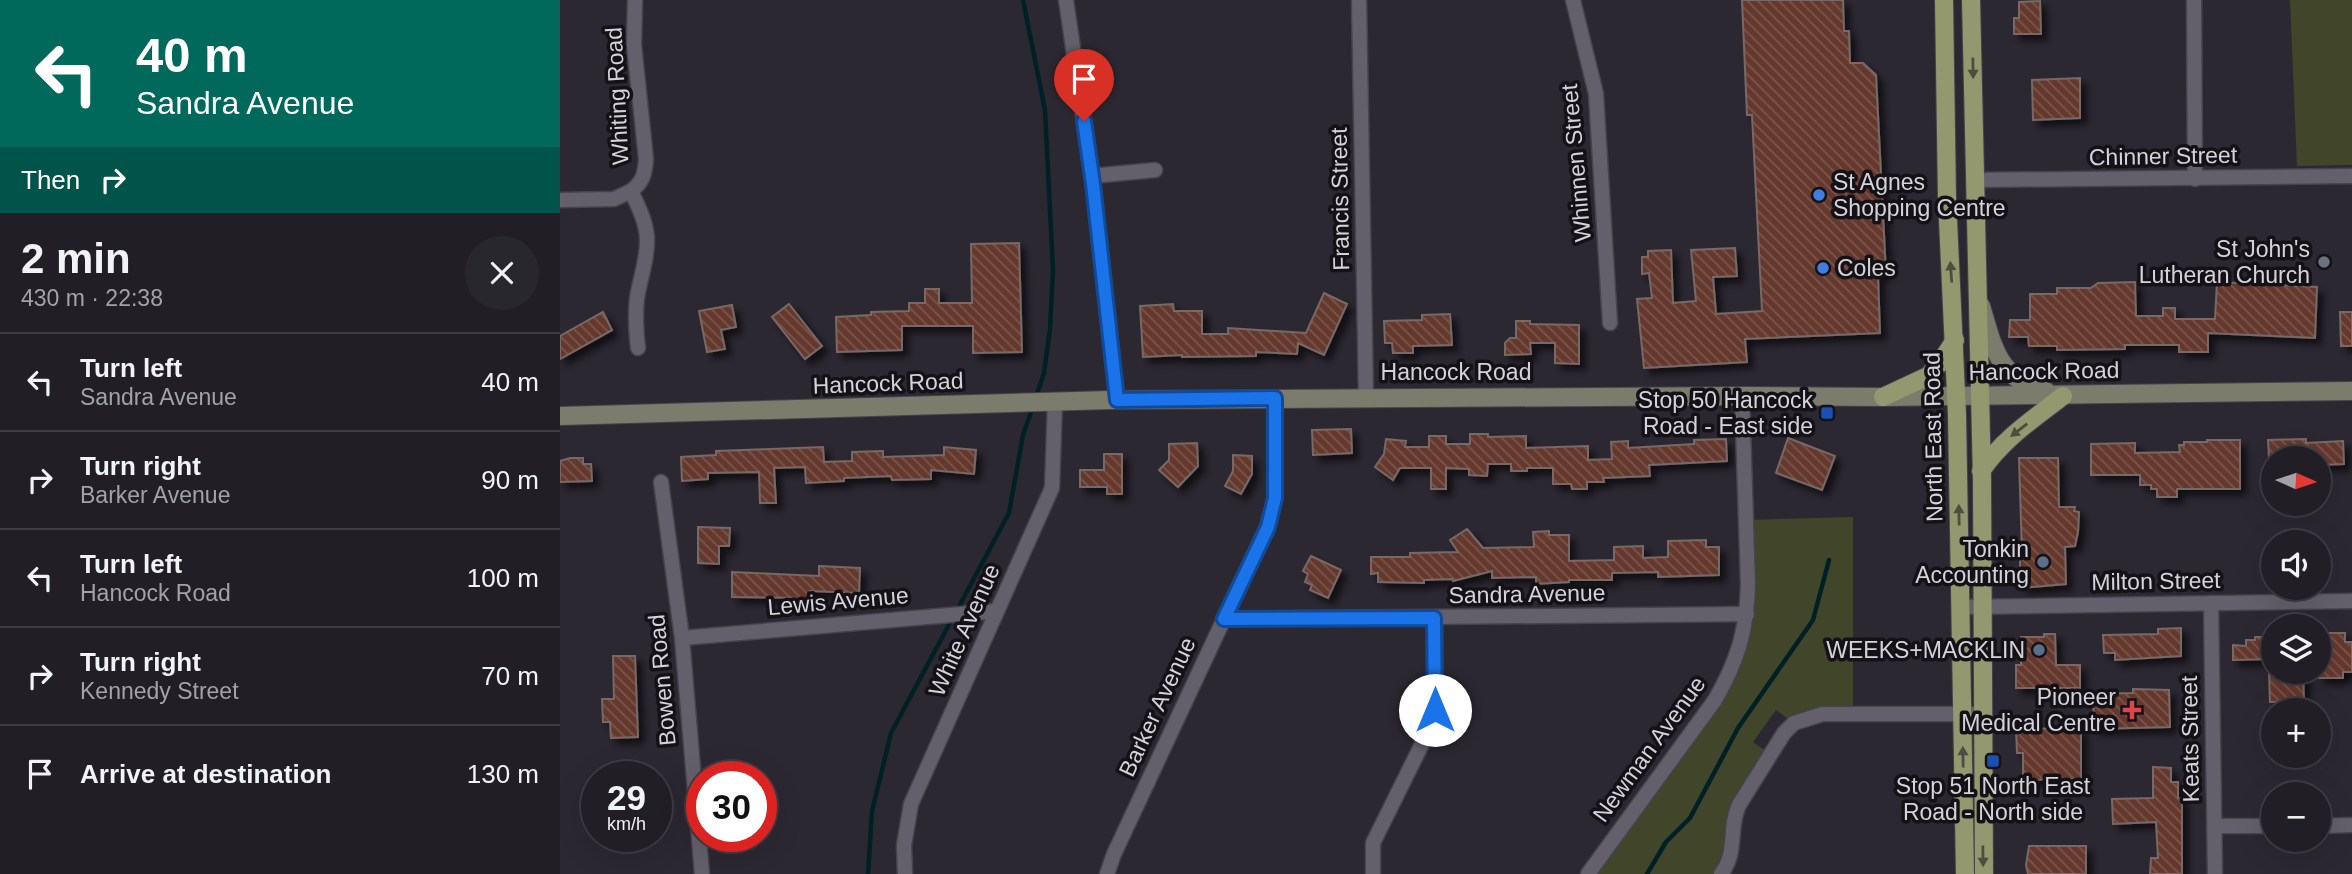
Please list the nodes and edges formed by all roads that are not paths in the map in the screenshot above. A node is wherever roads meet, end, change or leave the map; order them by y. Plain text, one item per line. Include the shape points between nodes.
1 (635, 0) edge
2 (1066, 0) edge
3 (1359, 0) edge
4 (1573, 0) edge
5 (1944, 0) edge
6 (1958, 0) edge
7 (1971, 0) edge
8 (2194, 0) edge
9 (1945, 20) junction
10 (1155, 170) dead end
11 (1092, 176) junction
12 (2352, 176) edge
13 (2195, 179) junction
14 (1975, 180) junction
15 (631, 191) junction
16 (560, 200) edge
17 (1977, 295) junction
18 (1610, 324) dead end
19 (1955, 340) junction
20 (638, 348) dead end
21 (2352, 391) edge
22 (1742, 396) junction
23 (1980, 396) junction
24 (2063, 396) junction
25 (1366, 397) junction
26 (1883, 397) junction
27 (1956, 397) junction
28 (1275, 398) junction
29 (1117, 400) junction
30 (1050, 403) junction
31 (560, 416) edge
32 (1981, 471) junction
33 (661, 482) dead end
34 (2352, 601) edge
35 (2211, 603) junction
36 (1961, 607) junction
37 (1982, 607) junction
38 (997, 611) junction
39 (1747, 614) junction
40 (1434, 618) junction
41 (1224, 619) junction
42 (682, 638) junction
43 (1962, 714) junction
44 (1982, 714) junction
45 (2331, 825) edge
46 (2352, 825) edge
47 (2215, 826) junction
48 (2261, 826) edge
49 (702, 874) edge
50 (905, 874) edge
51 (1107, 874) edge
52 (1373, 874) edge
53 (1588, 874) edge
54 (1721, 874) edge
55 (1965, 874) edge
56 (1984, 874) edge
57 (2215, 874) edge

1 - 15 street, Whiting Road via 634,45 646,159 645,174
2 - 11 street
3 - 25 street, Francis Street
4 - 18 street, Whinnen Street via 1597,94
5 - 9 main road, North East Road
6 - 9 main road via 1955,13
7 -> 14 main road, North East Road
8 - 13 street
19 -> 9 main road, North East Road
10 - 11 street
11 - 29 street
12 - 13 street, Chinner Street
13 - 14 street, Chinner Street
14 - 17 main road, North East Road
15 - 16 street via 614,199
15 - 20 street, Whiting Road via 647,238 636,314
17 - 23 main road, North East Road
17 - 24 main road via 1992,344 2009,371 2028,387
19 - 26 main road via 1928,376
19 - 27 main road, North East Road
21 - 24 main road, Hancock Road
22 - 25 main road, Hancock Road
22 - 26 main road, Hancock Road
22 - 39 street, Newman Avenue
23 - 24 main road, Hancock Road
23 - 27 main road, Hancock Road
23 - 32 main road, North East Road
24 -> 32 main road via 2010,436
25 - 28 main road, Hancock Road
26 - 27 main road, Hancock Road
36 -> 27 main road, North East Road
28 - 29 main road, Hancock Road
28 - 41 street, Barker Avenue via 1275,498 1268,527
29 - 30 main road, Hancock Road
30 - 31 main road, Hancock Road
30 - 38 street, White Avenue via 1055,461 1052,488
32 - 37 main road, North East Road
33 - 42 street, Bowen Road
34 - 35 street, Milton Street
35 - 37 street, Milton Street
35 - 47 street, Keats Street
36 - 37 street, Milton Street
36 - 43 main road, North East Road
37 - 44 main road, North East Road
38 - 42 street, Lewis Avenue
38 - 50 street, White Avenue via 911,804
39 - 40 street, Sandra Avenue
39 - 53 street, Newman Avenue via 1731,671 1715,700
40 - 41 street, Sandra Avenue
40 - 52 street via 1435,710 1373,843
41 - 51 street, Barker Avenue
42 - 49 street, Bowen Road
43 - 44 street
43 - 54 street via 1823,714 1794,723 1739,805 1733,818 1733,850
55 -> 43 main road, North East Road
44 -> 56 main road, North East Road
45 - 46 street
47 - 48 street
47 - 57 street, Keats Street

